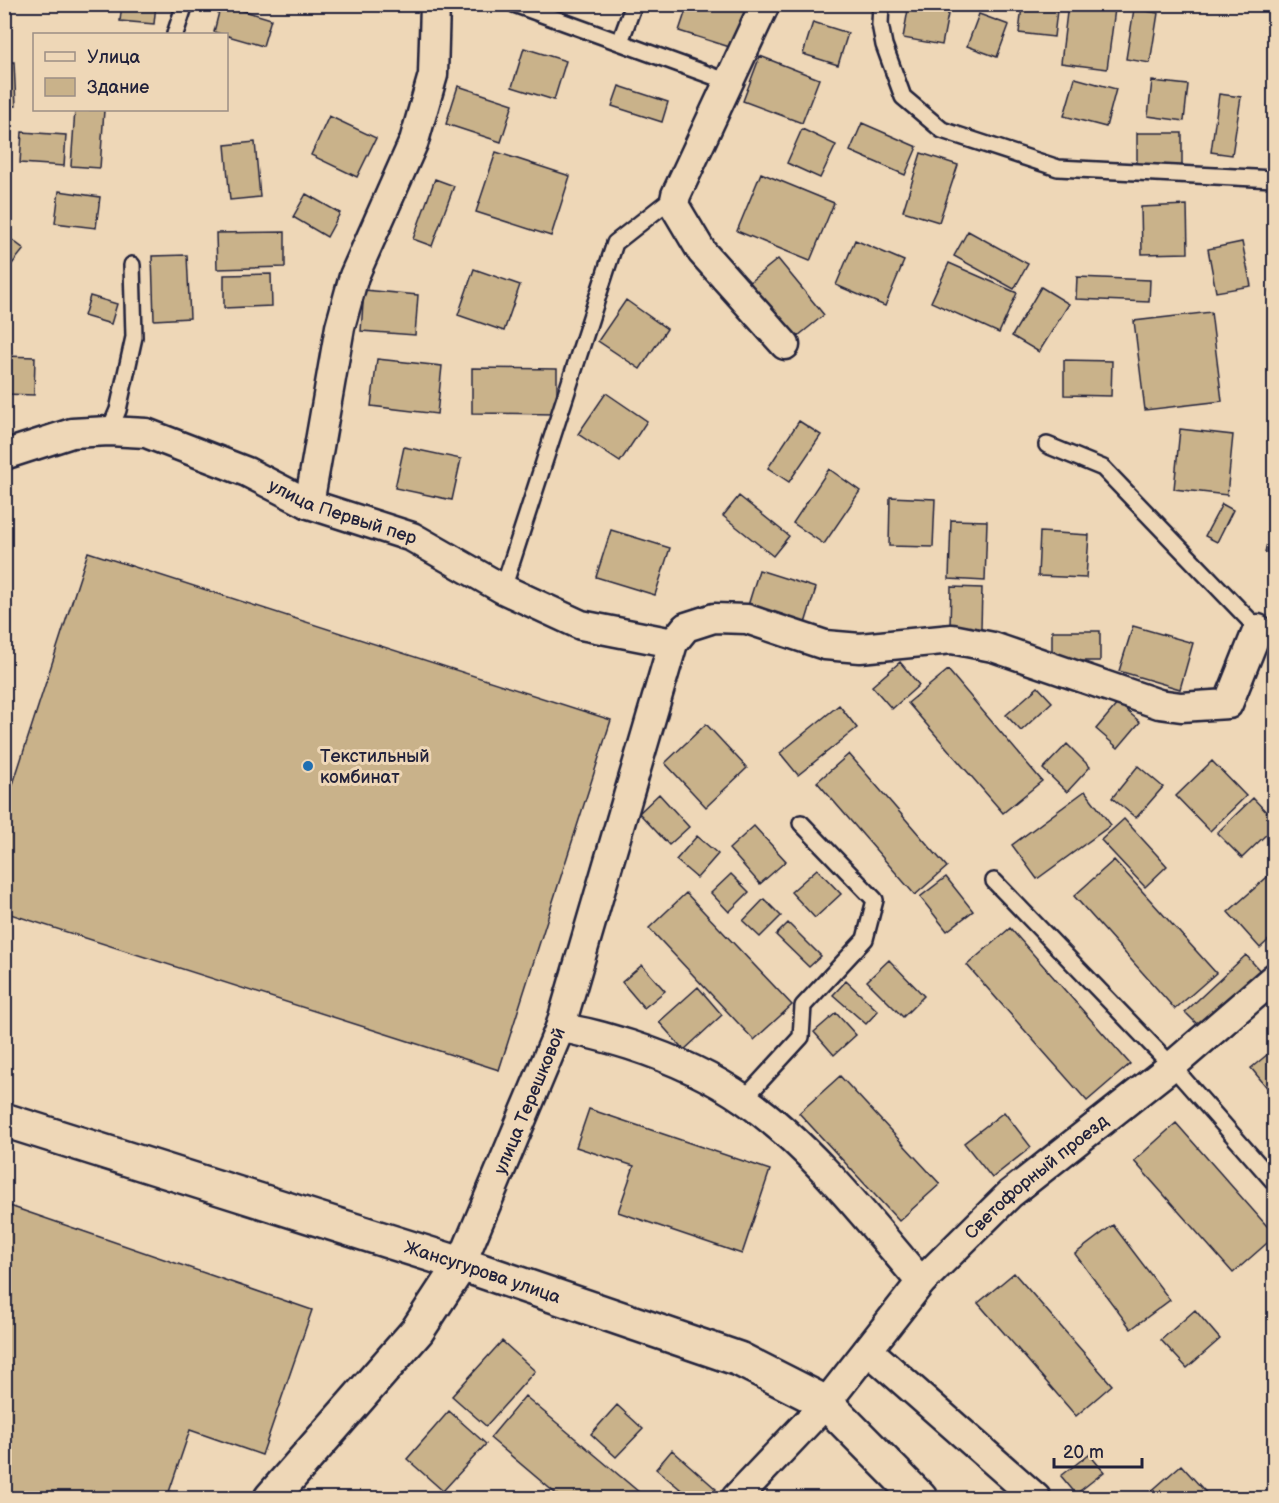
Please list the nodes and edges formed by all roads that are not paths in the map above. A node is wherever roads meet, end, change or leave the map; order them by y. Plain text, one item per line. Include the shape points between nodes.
1 (185, 4) edge
2 (435, 4) edge
3 (513, 4) edge
4 (634, 4) edge
5 (765, 4) edge
6 (881, 4) edge
7 (175, 33) edge
8 (620, 42) junction
9 (729, 82) junction
10 (1275, 179) edge
11 (676, 195) junction
12 (132, 265) dead end
13 (785, 345) dead end
14 (109, 431) junction
15 (1047, 445) dead end
16 (4, 455) edge
17 (309, 504) junction
18 (502, 589) junction
19 (1266, 629) edge
20 (673, 643) junction
21 (801, 823) dead end
22 (994, 881) dead end
23 (1275, 978) edge
24 (560, 1028) junction
25 (1172, 1066) junction
26 (744, 1099) junction
27 (4, 1120) edge
28 (1275, 1182) edge
29 (461, 1264) junction
30 (921, 1282) junction
31 (868, 1350) junction
32 (826, 1402) junction
33 (271, 1498) edge
34 (736, 1498) edge
35 (920, 1498) edge
36 (1036, 1498) edge

1 - 7 lane
2 - 17 street via 433,75 414,141 354,276 340,327
3 - 8 lane
4 - 8 lane
5 - 9 street
6 - 10 lane via 884,45 903,97 942,130 1058,168
8 - 9 lane
9 - 11 street
11 - 13 street via 675,205 702,252
11 - 18 lane via 615,243
12 - 14 lane via 134,337 118,410
14 - 16 street, улица Первый пер via 72,433
14 - 17 street, улица Первый пер via 146,433 247,472
15 - 19 lane via 1103,468
17 - 18 street, улица Первый пер via 412,537
18 - 20 street, улица Первый пер via 581,625
19 - 20 street via 1228,704 1182,707 1159,704 993,647 952,639 860,648 825,645 747,619 714,618 686,627
20 - 24 street, улица Терешковой
21 - 26 lane via 875,900 864,939 802,1006 801,1037
22 - 25 lane
23 - 25 street, Светофорный проезд
24 - 26 street via 585,1031 651,1052 702,1074
24 - 29 street, улица Терешковой
25 - 28 lane
25 - 30 street, Светофорный проезд via 1010,1194
26 - 30 street via 805,1151
27 - 29 street, Жансугурова улица
29 - 32 street, Жансугурова улица via 739,1359
29 - 33 street, улица Терешковой via 417,1331
30 - 31 street, Светофорный проезд
31 - 32 street, Светофорный проезд
31 - 36 street
32 - 34 street, Светофорный проезд
32 - 35 street, Жансугурова улица

